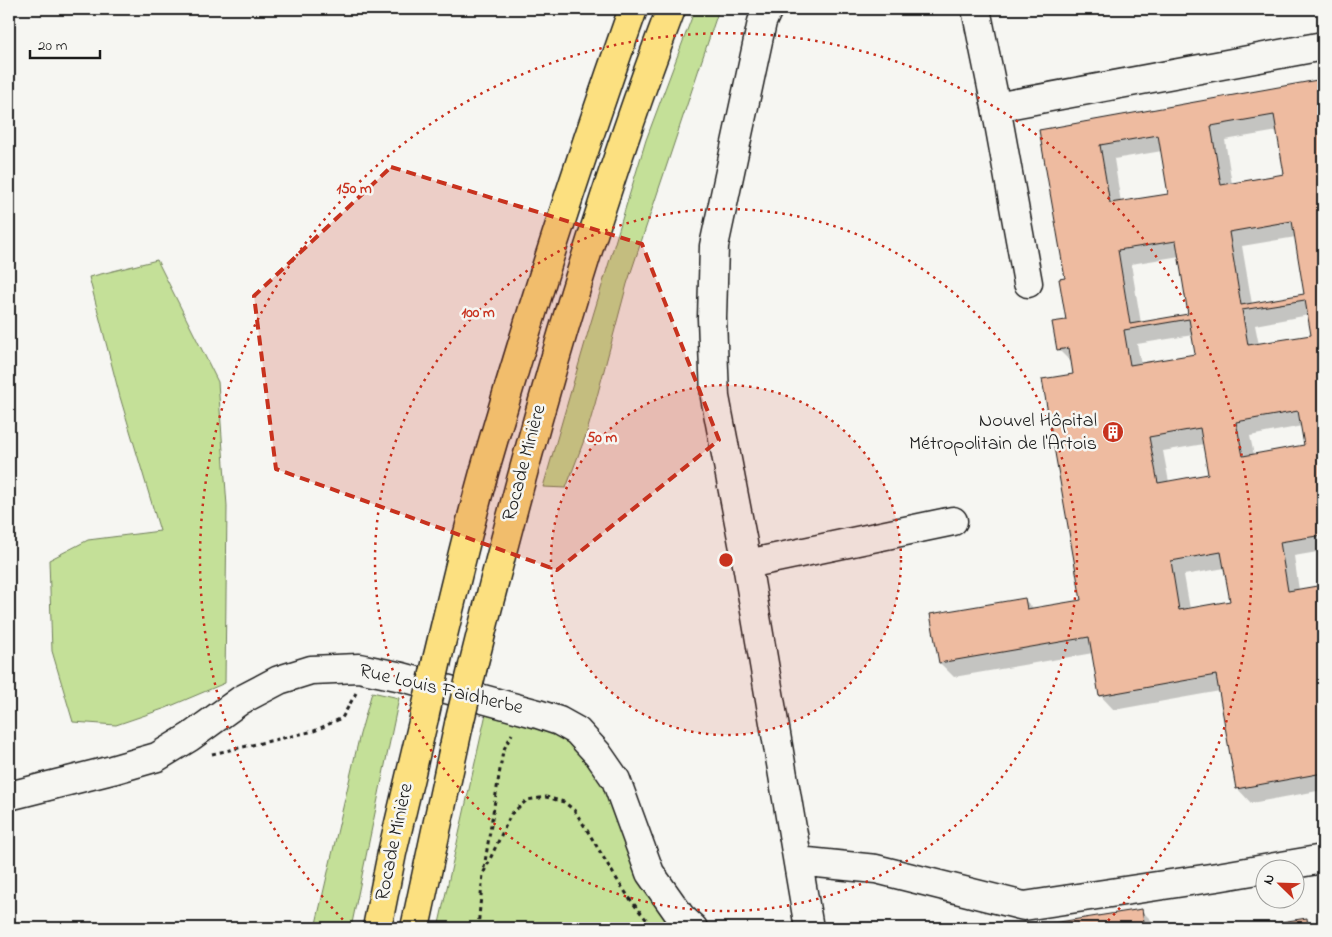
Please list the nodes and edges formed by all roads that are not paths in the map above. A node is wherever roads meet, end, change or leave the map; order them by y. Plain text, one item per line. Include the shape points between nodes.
1 (633, 9) edge
2 (671, 9) edge
3 (768, 9) edge
4 (976, 9) edge
5 (1323, 46) edge
6 (996, 107) junction
7 (1028, 283) dead end
8 (953, 521) dead end
9 (747, 564) junction
10 (9, 796) edge
11 (1323, 859) edge
12 (798, 861) junction
13 (377, 928) edge
14 (415, 928) edge
15 (693, 928) edge
16 (809, 928) edge

1 - 13 highway, Rocade Minière, bridge via 547,265 487,463 437,660
2 - 14 highway, Rocade Minière, bridge via 603,204 551,369 473,666
3 - 9 street via 762,22 714,246 715,397
4 - 6 street
5 - 6 street
6 - 7 street
8 - 9 street
9 - 12 street
10 - 15 street, Rue Louis Faidherbe via 157,757 190,738 241,700 279,680 311,670 365,669 538,714 577,731 616,780 650,872 681,917
11 - 12 street via 1024,906 876,869
12 - 16 street

